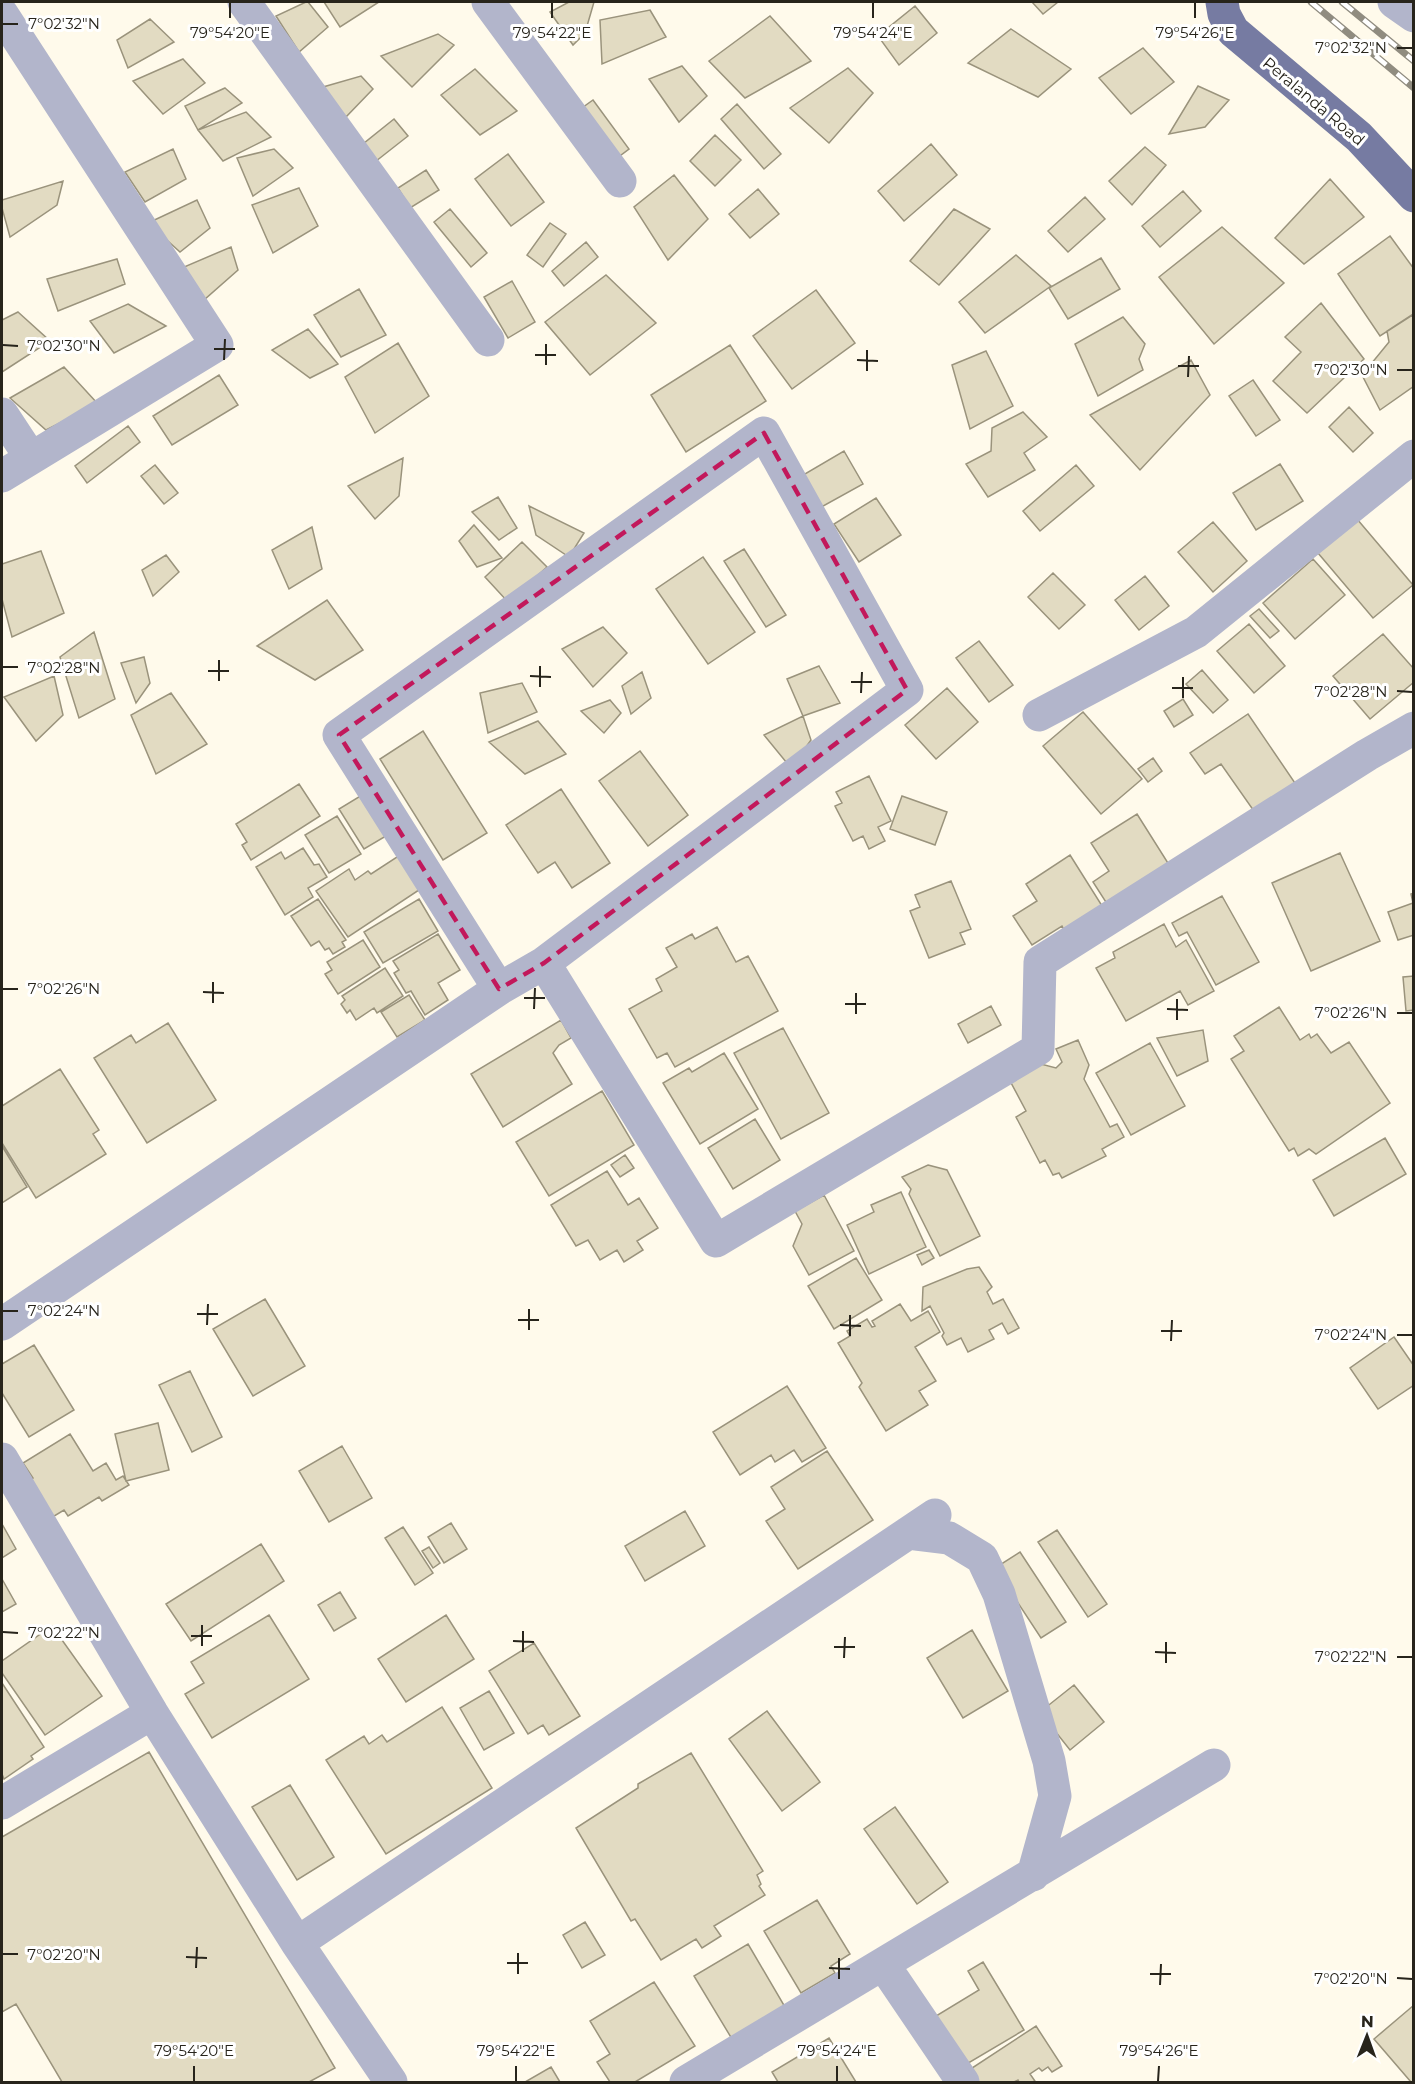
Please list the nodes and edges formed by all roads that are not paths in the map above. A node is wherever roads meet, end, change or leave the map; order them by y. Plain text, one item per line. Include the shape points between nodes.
1 (8, 2) edge
2 (244, 2) edge
3 (488, 2) edge
4 (1222, 2) edge
5 (1394, 2) edge
6 (2, 6) edge
7 (2, 14) edge
8 (1413, 16) edge
9 (620, 181) dead end
10 (1413, 196) edge
11 (488, 340) dead end
12 (2, 414) edge
13 (1413, 456) edge
14 (31, 458) junction
15 (2, 476) edge
16 (1039, 715) dead end
17 (1413, 728) edge
18 (544, 963) junction
19 (499, 988) junction
20 (2, 1324) edge
21 (2, 1459) edge
22 (935, 1515) dead end
23 (908, 1533) junction
24 (152, 1713) junction
25 (1214, 1766) dead end
26 (2, 1803) edge
27 (1033, 1875) junction
28 (297, 1943) junction
29 (883, 1964) junction
30 (391, 2082) edge
31 (686, 2082) edge
32 (963, 2082) edge

1 - 6 street
2 - 11 street
3 - 9 street
4 - 10 main road, Peralanda Road via 1233,31 1359,137
5 - 8 street
7 - 14 street via 217,345
12 - 14 street
13 - 16 street via 1196,632
14 - 15 street
17 - 18 street via 1040,962 1038,1049 716,1241
18 - 19 street
18 - 19 street via 907,690 764,433 339,735
19 - 20 street
21 - 24 street
22 - 23 street
23 - 27 street via 949,1538 982,1558 999,1594 1049,1761 1054,1796
23 - 28 street
24 - 26 street
24 - 28 street
25 - 27 street
27 - 29 street
28 - 30 street
29 - 31 street
29 - 32 street

